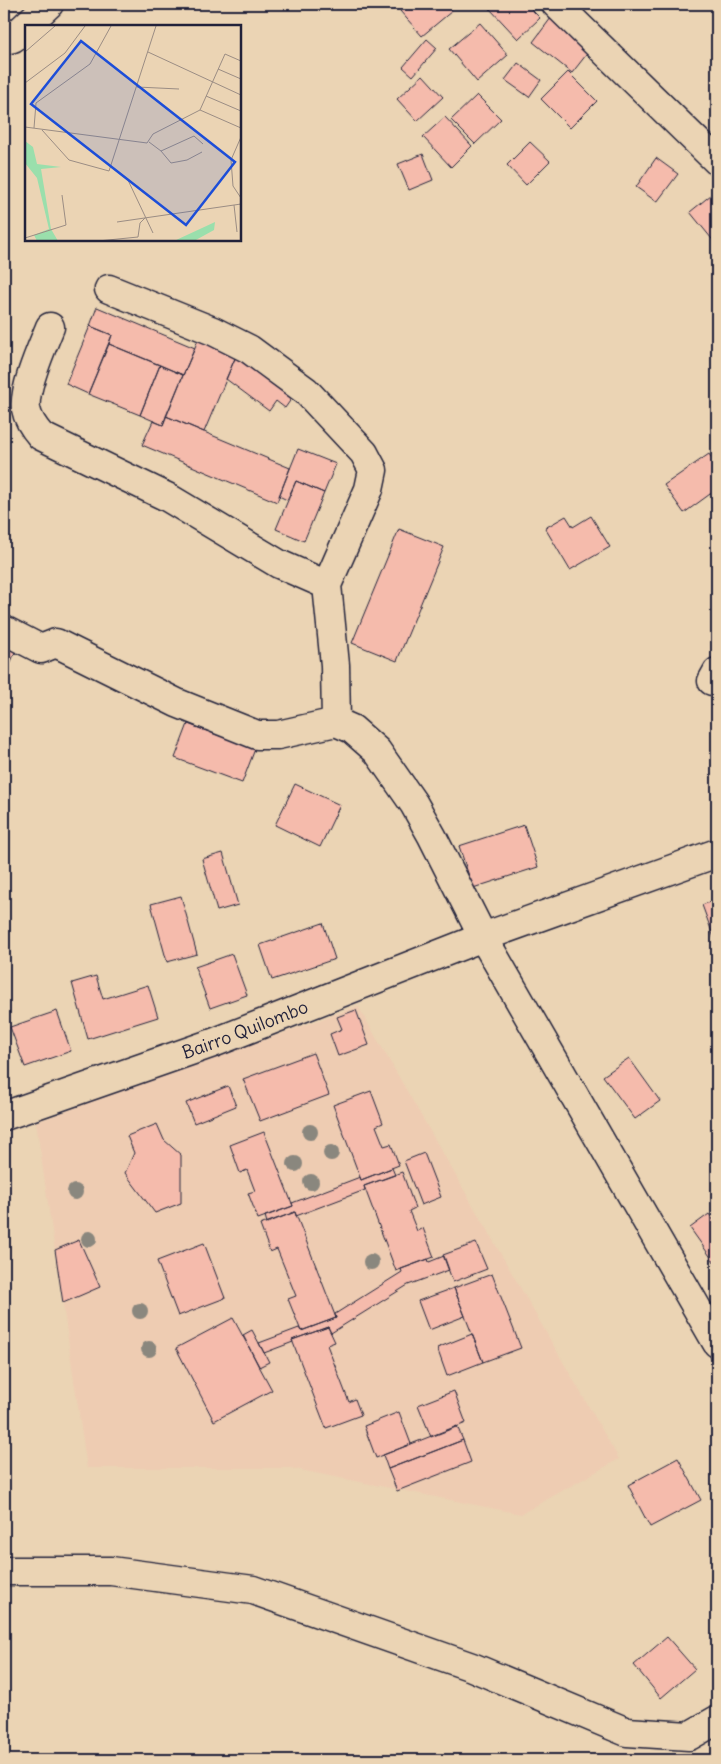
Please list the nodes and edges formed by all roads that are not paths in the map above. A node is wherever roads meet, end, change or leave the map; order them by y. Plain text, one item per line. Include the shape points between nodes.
1 (49, 4) edge
2 (556, 4) edge
3 (26, 25) edge
4 (25, 26) edge
5 (4, 40) edge
6 (717, 162) edge
7 (109, 289) dead end
8 (50, 327) dead end
9 (327, 585) junction
10 (4, 630) edge
11 (336, 722) junction
12 (717, 853) edge
13 (483, 938) junction
14 (7, 1110) edge
15 (717, 1343) edge
16 (4, 1571) edge
17 (717, 1720) edge

1 - 3 street
2 - 6 street
4 - 5 street via 12,38
7 - 9 street via 250,349 306,391 364,452 373,470 369,489
8 - 9 street via 29,385 26,408 32,425 41,436 167,497 279,564
9 - 11 street via 335,665
10 - 11 street via 41,649 56,643 177,703 257,734 278,735
11 - 13 street via 352,729 377,751 400,783 432,836
12 - 13 street, Bairro Quilombo
13 - 14 street, Bairro Quilombo via 213,1043
13 - 15 street
16 - 17 street via 111,1571 253,1590 472,1667 627,1732 688,1736

